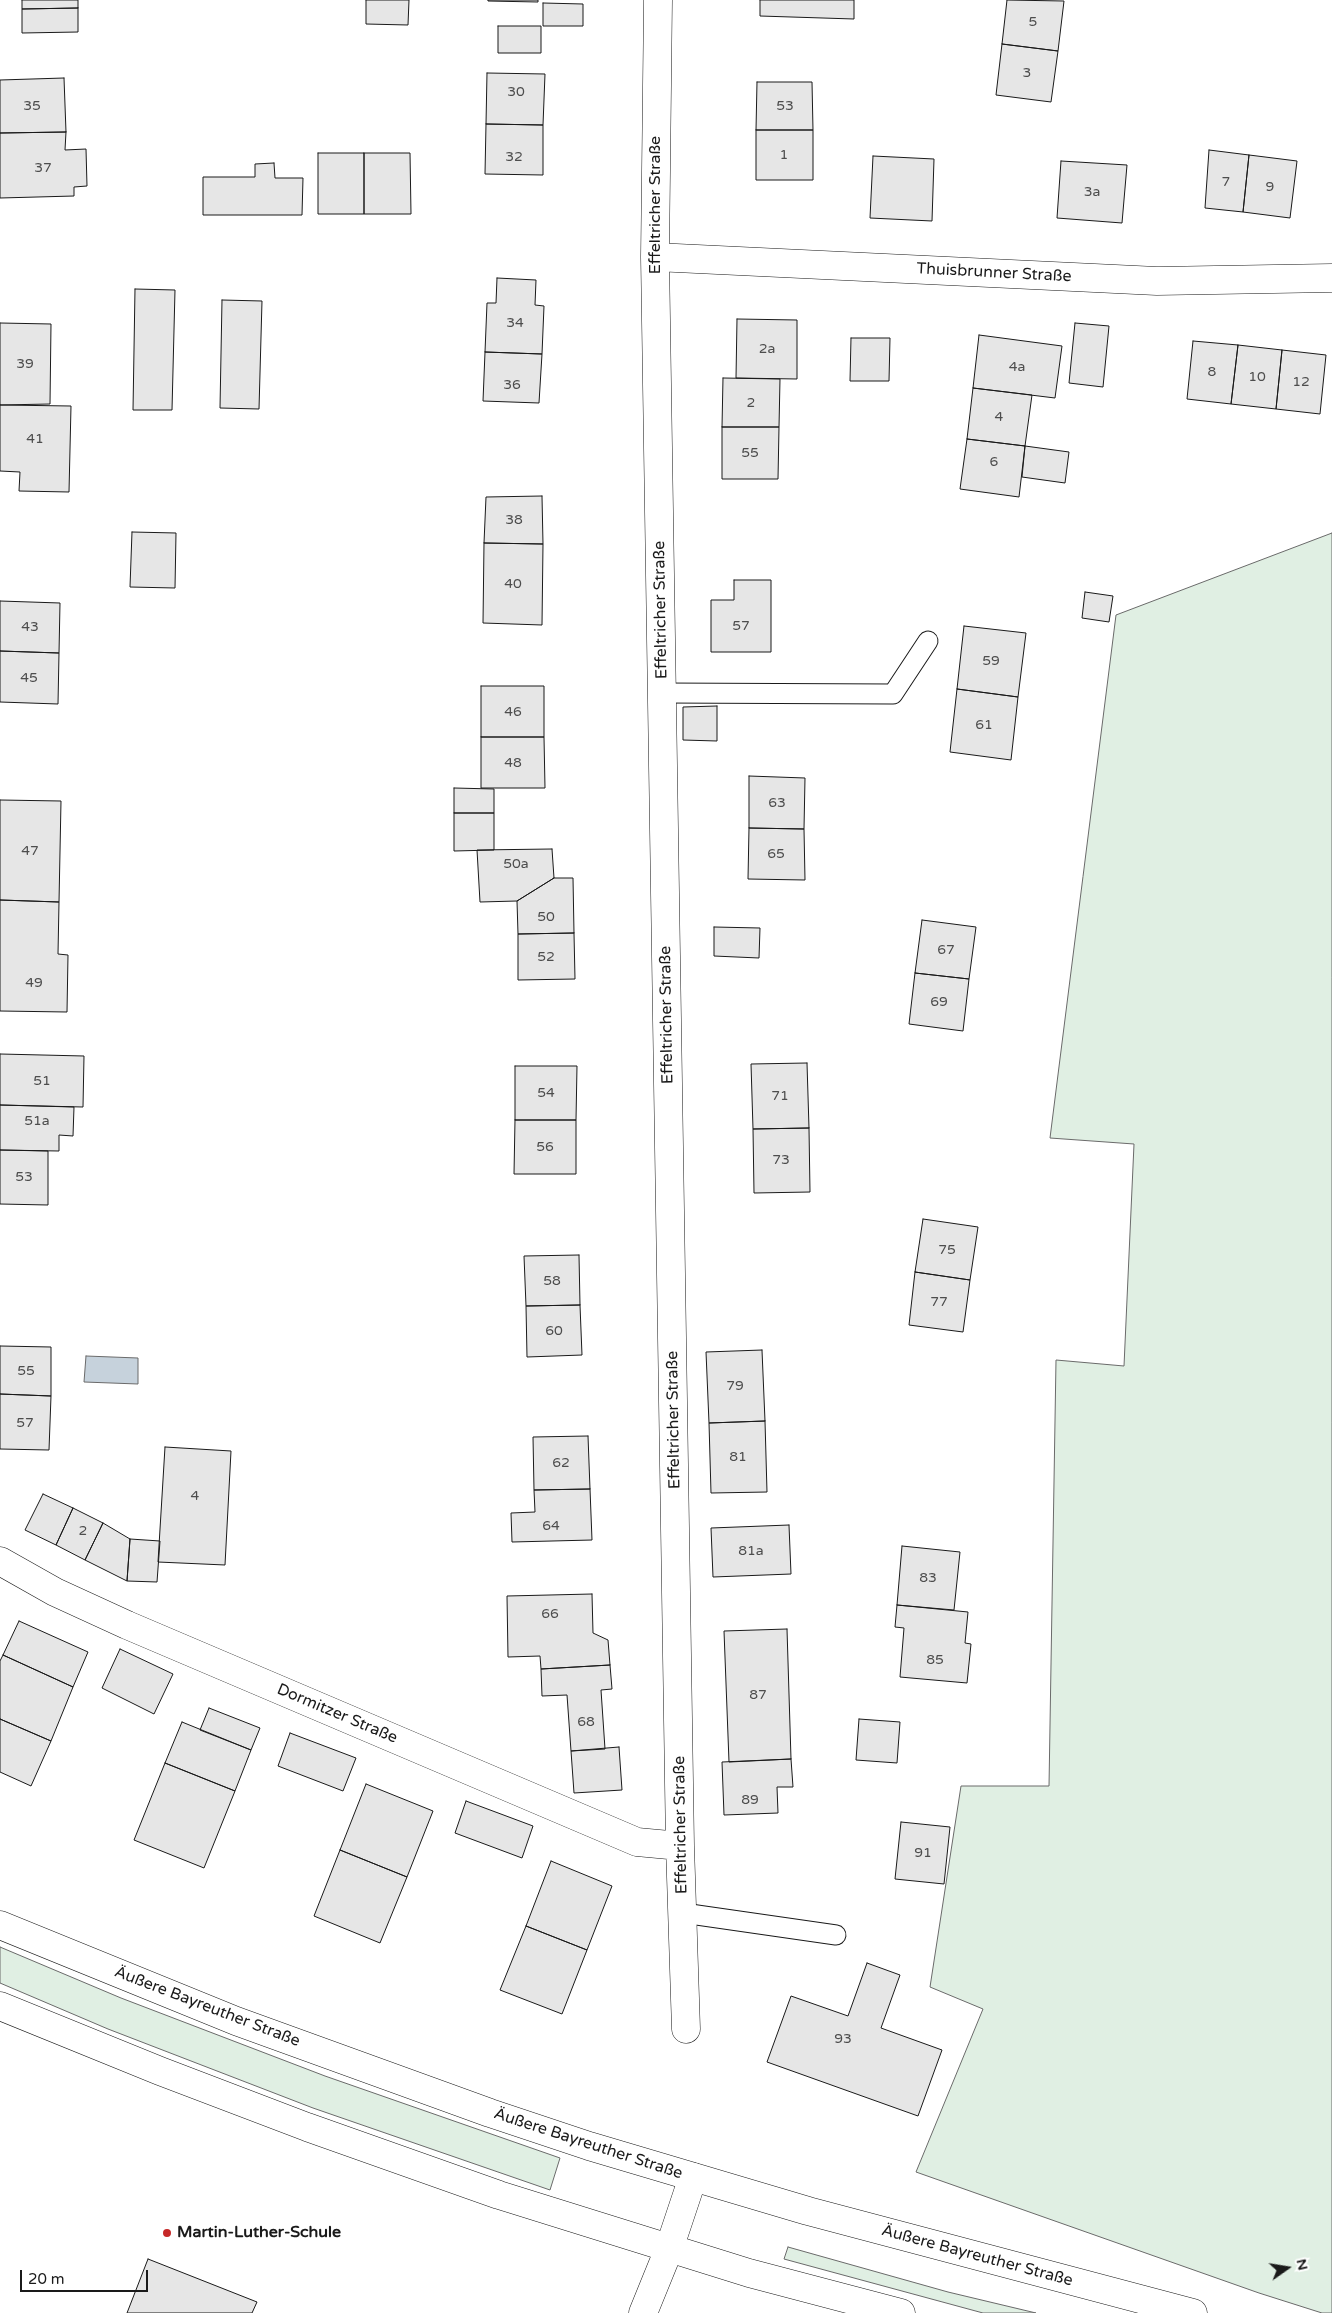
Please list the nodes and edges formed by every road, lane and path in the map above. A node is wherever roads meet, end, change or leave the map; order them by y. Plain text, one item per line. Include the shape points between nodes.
1 (658, 0) edge
2 (656, 257) junction
3 (1332, 278) edge
4 (928, 641) dead end
5 (662, 693) junction
6 (0, 1561) edge
7 (680, 1846) junction
8 (683, 1913) junction
9 (0, 1925) edge
10 (836, 1935) dead end
11 (0, 2006) edge
12 (686, 2029) dead end
13 (693, 2178) junction
14 (669, 2249) junction
15 (643, 2313) edge
16 (901, 2313) edge
17 (1193, 2313) edge

1 - 2 street, Effeltricher Straße
2 - 3 street, Thuisbrunner Straße via 1157,281
2 - 5 street, Effeltricher Straße
4 - 5 lane via 893,694
5 - 7 street, Effeltricher Straße
6 - 7 street, Dormitzer Straße via 55,1592 118,1621 637,1842
7 - 8 street, Effeltricher Straße
8 - 10 lane
8 - 12 street, Effeltricher Straße
9 - 13 street, Äußere Bayreuther Straße via 254,2027 529,2126
11 - 14 street via 307,2127 534,2207
13 - 14 street
13 - 17 street, Äußere Bayreuther Straße via 808,2212
14 - 15 street
14 - 16 street

